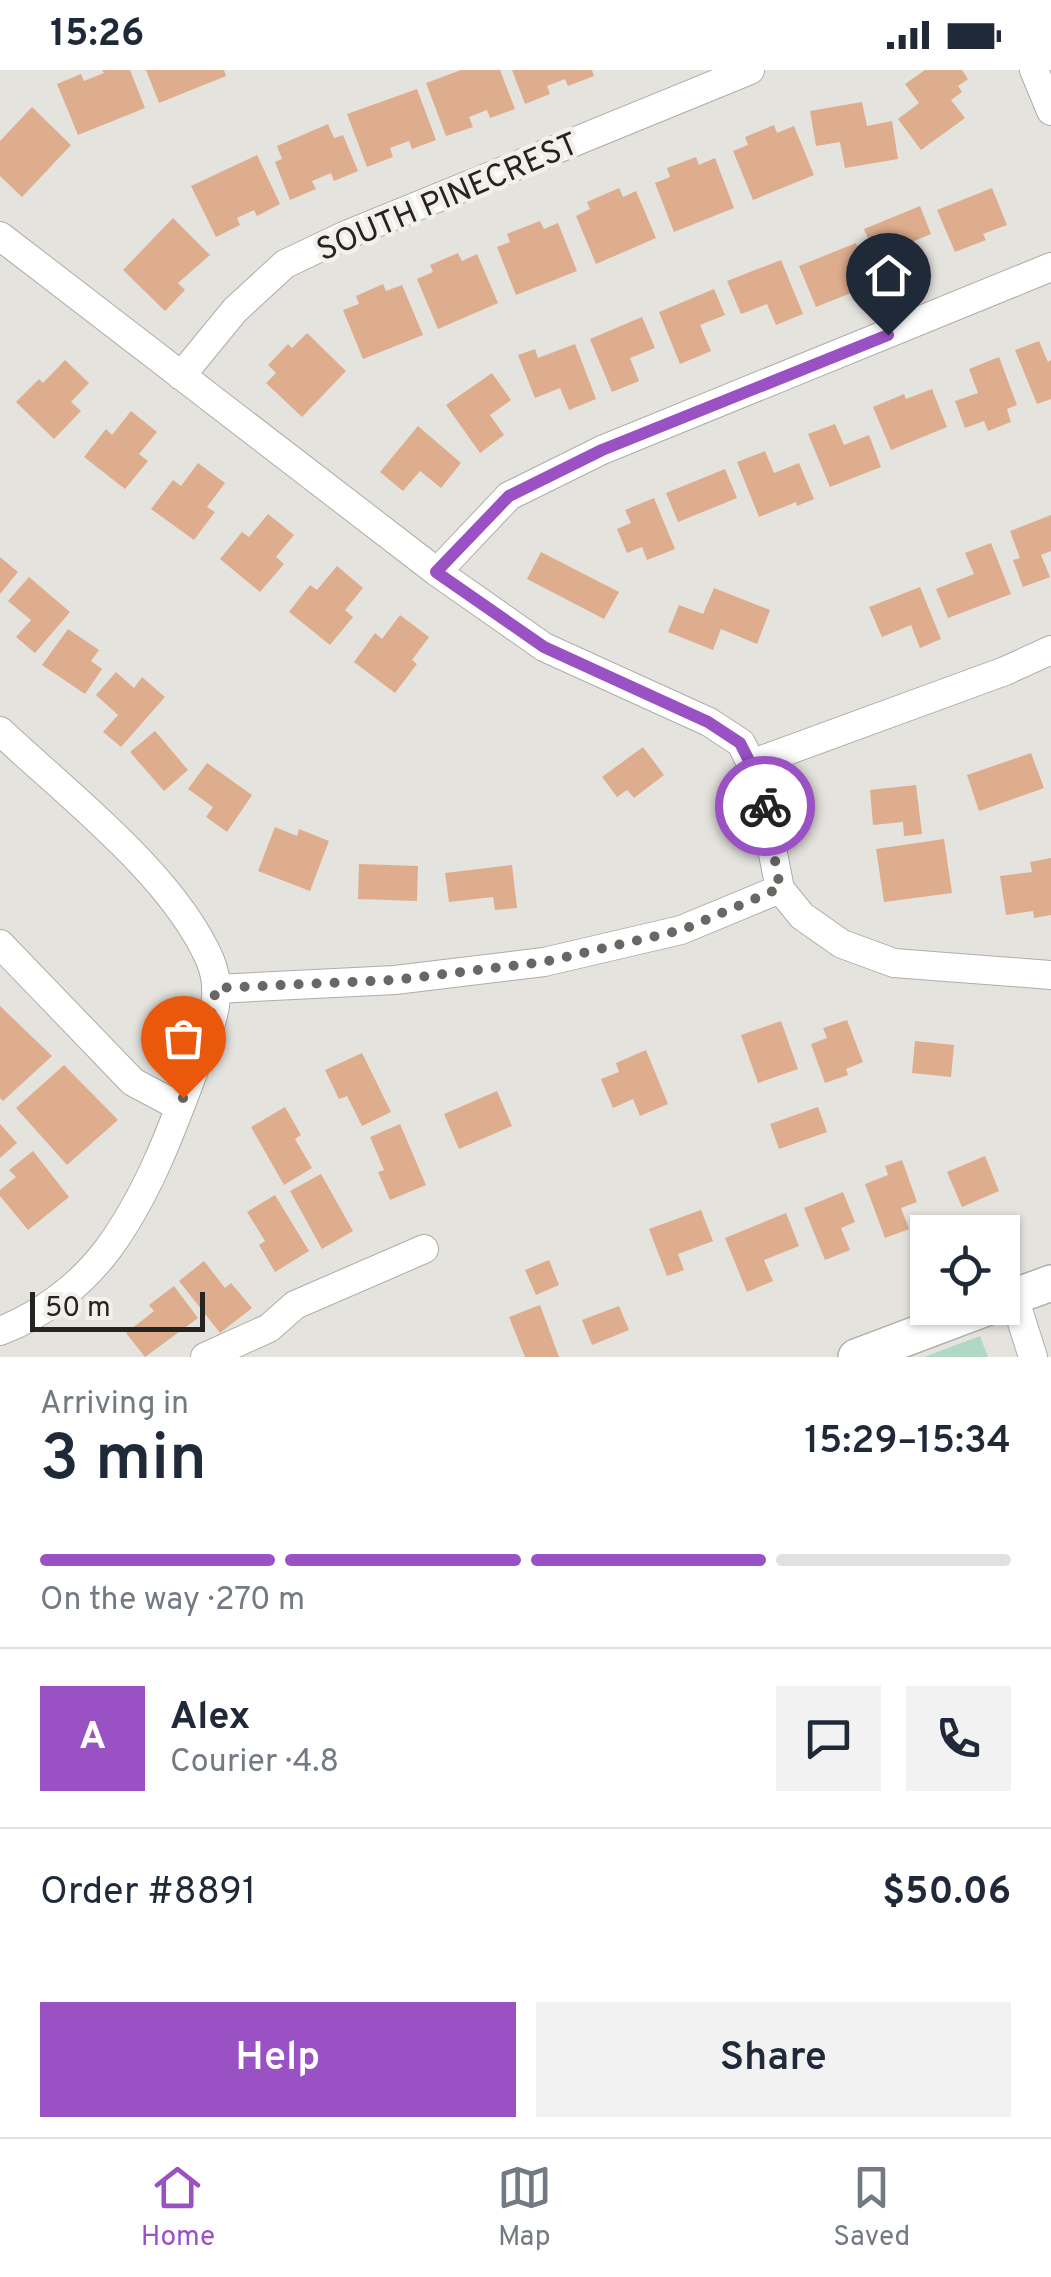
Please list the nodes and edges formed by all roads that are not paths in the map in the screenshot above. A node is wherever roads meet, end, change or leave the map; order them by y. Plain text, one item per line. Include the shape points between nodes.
1 (750, 70) edge
2 (1034, 70) edge
3 (1051, 111) edge
4 (0, 236) edge
5 (1051, 268) edge
6 (182, 376) junction
7 (436, 572) junction
8 (1051, 650) edge
9 (0, 731) edge
10 (751, 764) junction
11 (780, 888) junction
12 (0, 944) edge
13 (1051, 975) edge
14 (216, 988) junction
15 (180, 1107) junction
16 (424, 1249) dead end
17 (1051, 1282) edge
18 (1020, 1294) edge
19 (940, 1325) edge
20 (1014, 1325) edge
21 (0, 1331) edge
22 (206, 1357) edge
23 (856, 1357) edge
24 (1033, 1357) edge

1 - 6 street, SOUTH PINECREST via 285,264 235,310
2 - 3 street
4 - 6 street
5 - 7 street via 602,450 509,496
6 - 7 street
7 - 10 street via 544,647 708,722 740,743
8 - 10 street
9 - 14 street via 138,858 196,933
10 - 11 street
11 - 13 street via 802,916 842,944 894,963
11 - 14 street via 682,930 544,962 395,980
12 - 15 street via 133,1082
14 - 15 street via 208,1033
15 - 21 street via 152,1176 108,1248 70,1290
16 - 22 street via 295,1305 269,1328
17 - 18 main road
19 - 23 main road
20 - 24 street

